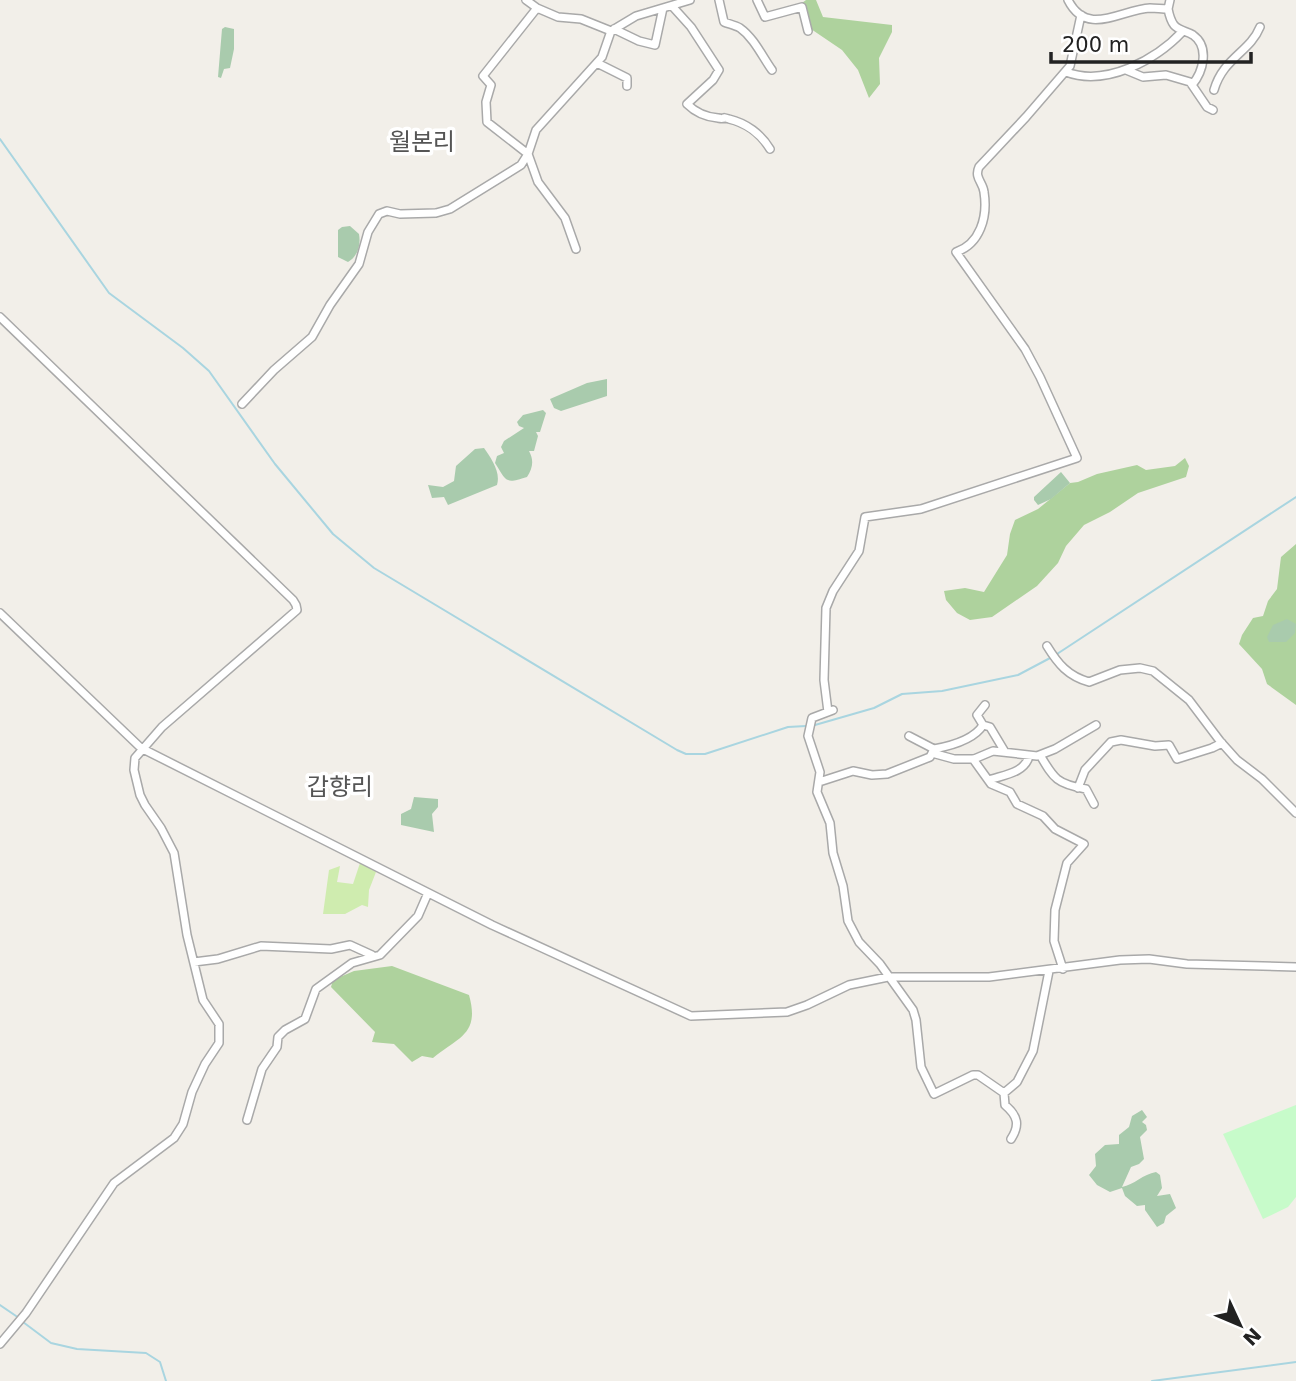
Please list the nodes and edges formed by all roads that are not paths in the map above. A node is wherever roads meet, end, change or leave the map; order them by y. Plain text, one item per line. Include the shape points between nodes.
1 (526, 0) edge
2 (545, 0) edge
3 (690, 0) edge
4 (719, 0) edge
5 (757, 0) edge
6 (1068, 0) edge
7 (1170, 0) edge
8 (672, 6) junction
9 (539, 8) junction
10 (663, 8) junction
11 (1168, 9) junction
12 (1082, 15) junction
13 (1260, 27) dead end
14 (612, 30) junction
15 (808, 30) dead end
16 (1183, 32) junction
17 (597, 63) junction
18 (1203, 66) junction
19 (772, 70) dead end
20 (1126, 70) junction
21 (1221, 71) junction
22 (1066, 72) junction
23 (1192, 85) junction
24 (627, 86) dead end
25 (1214, 90) dead end
26 (1213, 110) dead end
27 (770, 149) dead end
28 (528, 154) junction
29 (576, 249) dead end
30 (0, 317) edge
31 (242, 404) dead end
32 (0, 613) edge
33 (1048, 648) dead end
34 (985, 705) dead end
35 (983, 725) junction
36 (1096, 725) dead end
37 (909, 736) dead end
38 (1222, 743) junction
39 (141, 748) junction
40 (933, 751) junction
41 (1005, 752) junction
42 (1040, 755) junction
43 (1029, 756) junction
44 (973, 759) junction
45 (989, 780) junction
46 (819, 782) junction
47 (1078, 788) junction
48 (1094, 804) dead end
49 (1296, 813) edge
50 (428, 893) junction
51 (372, 956) junction
52 (194, 962) junction
53 (1296, 967) edge
54 (1063, 969) junction
55 (1049, 971) junction
56 (888, 977) junction
57 (1004, 1093) junction
58 (247, 1120) dead end
59 (1011, 1139) dead end
60 (0, 1344) edge

1 - 9 street
2 - 9 street
3 - 8 street
4 - 19 street via 724,22 742,30
5 - 15 street via 765,17 802,7
6 - 12 street
7 - 11 street
8 - 10 street
8 - 27 street via 719,70 687,104 699,113 728,118 753,130
9 - 14 street via 558,18 581,19
9 - 28 street via 483,76 491,85 487,122
10 - 14 street
10 - 14 street via 655,45
11 - 12 street via 1149,8 1109,19
11 - 16 street via 1173,24
12 - 22 street
13 - 21 street
14 - 17 street
16 - 18 street via 1199,42
16 - 20 street via 1170,45
17 - 24 street via 627,78
17 - 28 street via 536,130
18 - 21 street
18 - 23 street
20 - 22 street via 1084,77
20 - 23 street via 1143,77 1166,75
21 - 25 street
22 - 46 street via 979,167 977,176 985,197 981,229 970,246 956,252 1030,357 1077,458 921,509 865,517 859,551 826,608 824,680 831,711 811,720 808,731
23 - 26 street
28 - 29 street via 538,182 565,218
28 - 31 street via 516,170 450,209 379,214 368,232 359,264 312,337
30 - 39 street via 296,605 295,614
32 - 39 street
33 - 38 street via 1068,673 1089,681 1120,670 1153,671 1189,699
34 - 35 street via 977,715
35 - 40 street via 968,739
35 - 41 street via 990,727
36 - 42 street
37 - 40 street
38 - 47 street via 1177,759 1169,745 1111,742 1084,770
38 - 49 street
39 - 50 street
39 - 52 street via 135,758 136,782 174,853
40 - 44 street via 948,759
40 - 46 street via 930,757 887,775 853,771
41 - 43 street
41 - 44 street via 991,751
42 - 43 street
42 - 47 street via 1060,783
43 - 45 street via 1021,768
44 - 45 street
45 - 54 street via 1010,792 1017,804 1084,844 1067,863 1055,910 1054,941
46 - 56 street via 817,792 830,823 848,921
47 - 48 street via 1086,789
50 - 51 street via 418,916 380,955
50 - 56 street via 691,1016 787,1012 849,985
51 - 52 street via 350,946 261,946
51 - 58 street via 344,968 316,989 305,1019 278,1037 277,1047 262,1069
52 - 60 street via 203,1000 219,1024 220,1037 192,1092 183,1124 174,1138 114,1183
53 - 54 street via 1149,959
54 - 55 street
55 - 56 street via 974,978
55 - 57 street via 1033,1051 1017,1082
56 - 57 street via 915,1016 921,1067 934,1094 976,1074
57 - 59 street via 1005,1105 1017,1118

